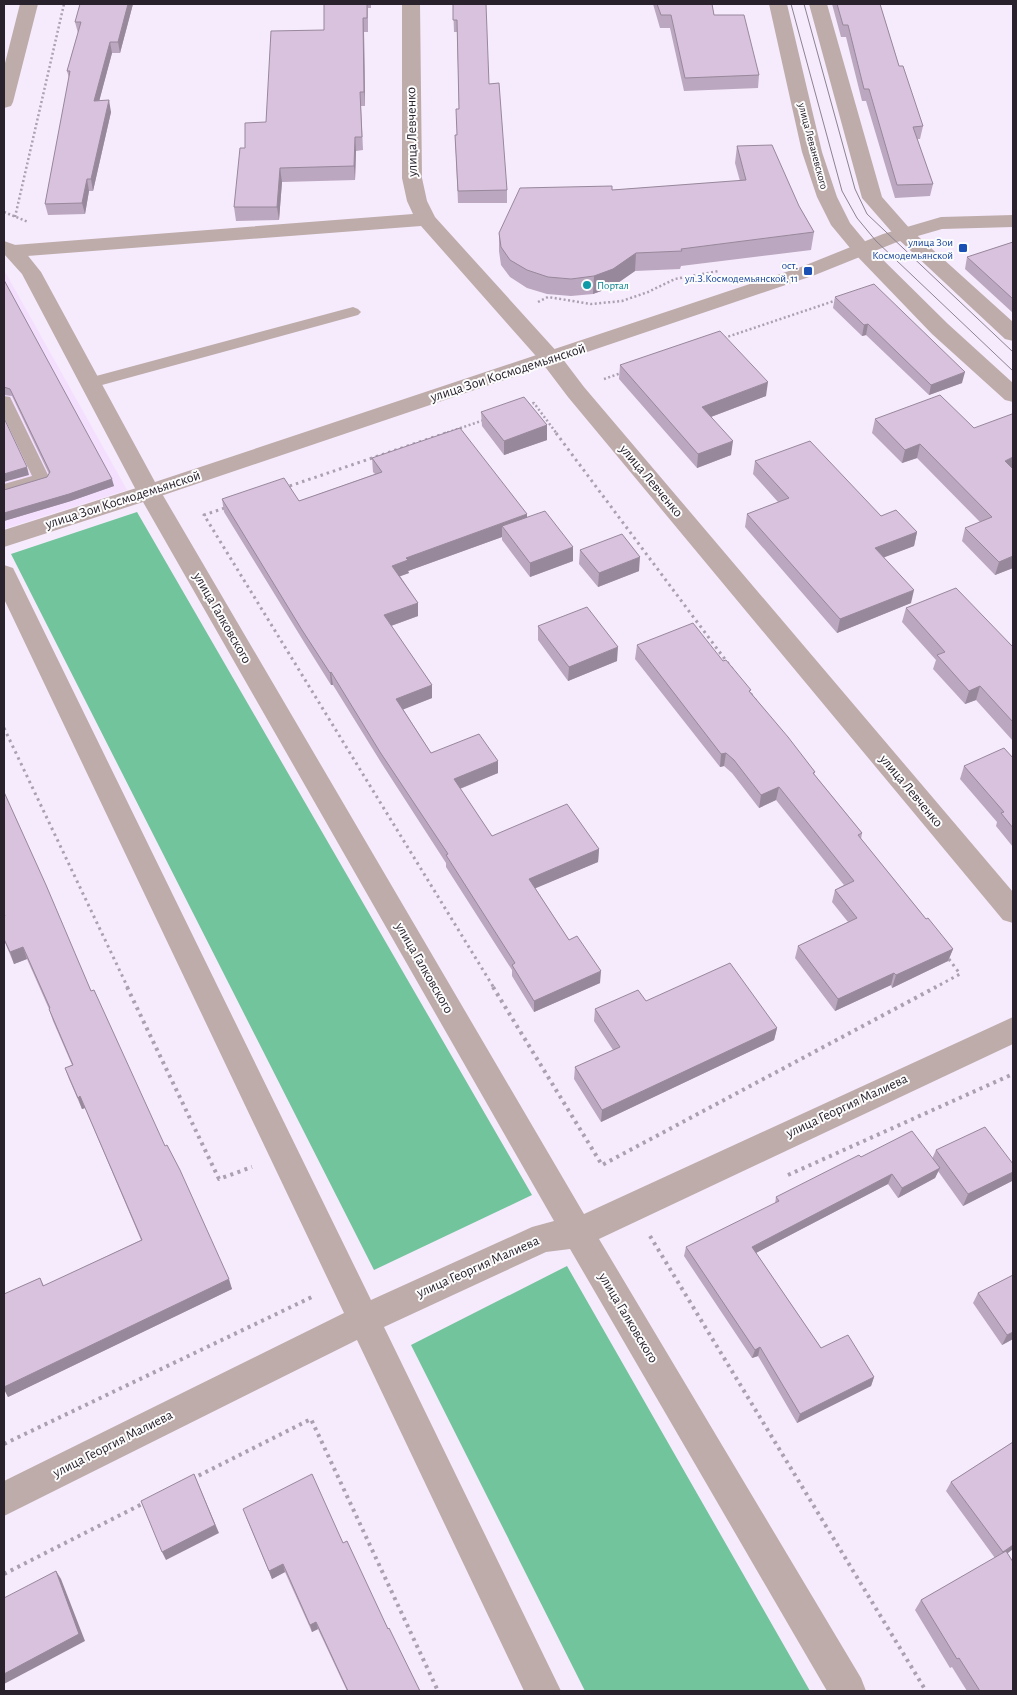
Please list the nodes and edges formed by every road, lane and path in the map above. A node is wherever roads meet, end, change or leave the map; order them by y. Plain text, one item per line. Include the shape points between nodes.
1 (29, 4) edge
2 (64, 4) edge
3 (411, 4) edge
4 (778, 4) edge
5 (818, 4) edge
6 (4, 102) edge
7 (4, 212) edge
8 (15, 217) junction
9 (426, 219) junction
10 (1013, 220) edge
11 (30, 223) dead end
12 (904, 234) junction
13 (9, 249) edge
14 (862, 250) junction
15 (724, 270) dead end
16 (838, 300) edge
17 (534, 304) dead end
18 (353, 312) dead end
19 (1013, 334) edge
20 (717, 341) edge
21 (551, 359) junction
22 (623, 372) edge
23 (595, 382) dead end
24 (91, 383) junction
25 (1013, 395) edge
26 (4, 401) edge
27 (4, 490) edge
28 (149, 492) junction
29 (4, 540) edge
30 (4, 574) edge
31 (4, 728) edge
32 (1013, 912) edge
33 (960, 974) joint
34 (1013, 1030) edge
35 (1013, 1074) edge
36 (259, 1164) dead end
37 (786, 1176) dead end
38 (578, 1233) junction
39 (658, 1233) dead end
40 (313, 1287) dead end
41 (363, 1320) junction
42 (4, 1444) edge
43 (188, 1481) edge
44 (153, 1498) edge
45 (4, 1499) edge
46 (4, 1574) edge
47 (438, 1691) edge
48 (543, 1691) edge
49 (848, 1691) edge
50 (926, 1691) edge

1 - 6 street
2 - 8 path
3 - 9 street, улица Левченко via 412,178 417,201
4 - 14 street, улица Леваневского via 812,152 827,197 841,225
5 - 12 street via 872,198
7 - 8 path
8 - 11 path
9 - 13 street
9 - 21 street, улица Левченко
10 - 12 street, улица Зои Космодемьянской via 941,224
12 - 14 street, улица Зои Космодемьянской
12 - 19 street
13 - 24 street, улица Галковского via 31,272
14 - 21 street, улица Зои Космодемьянской
14 - 25 street, улица Леваневского via 940,329
15 - 17 path via 675,278 622,301 591,304 548,297
16 - 20 path
18 - 24 lane
21 - 28 street, улица Зои Космодемьянской
21 - 32 street, улица Левченко
22 - 23 path
24 - 28 street, улица Галковского
26 - 27 lane via 42,479
28 - 29 street, улица Зои Космодемьянской
28 - 38 street, улица Галковского
30 - 41 street
31 - 36 path via 219,1179
33 - 33 path via 602,1166 204,515 534,402
34 - 38 street, улица Георгия Малиева
35 - 37 path
38 - 41 street, улица Георгия Малиева via 543,1237
38 - 49 street, улица Галковского
39 - 50 path via 649,1237
40 - 42 path via 317,1295
41 - 45 street, улица Георгия Малиева
41 - 48 street
43 - 47 path via 311,1419
44 - 46 path

